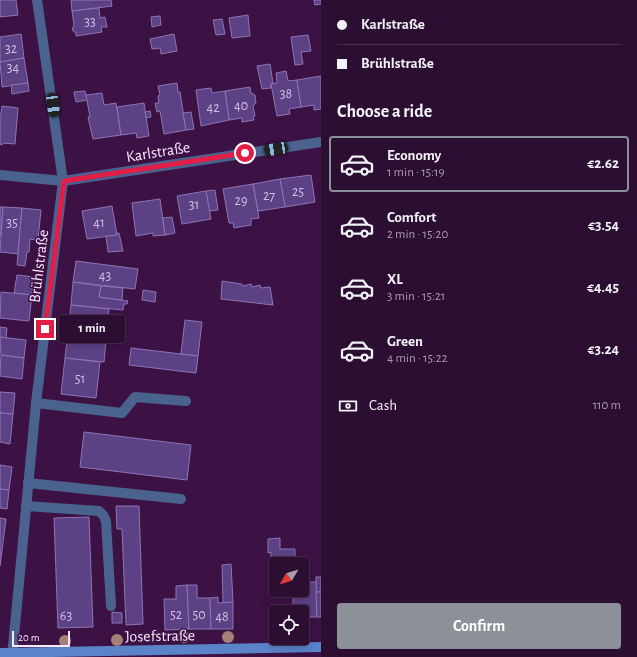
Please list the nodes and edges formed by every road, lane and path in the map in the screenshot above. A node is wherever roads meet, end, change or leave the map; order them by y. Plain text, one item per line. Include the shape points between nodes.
1 (37, 0) edge
2 (321, 142) edge
3 (0, 175) edge
4 (64, 181) junction
5 (186, 401) dead end
6 (36, 403) junction
7 (28, 483) junction
8 (181, 499) dead end
9 (26, 506) junction
10 (111, 606) dead end
11 (321, 647) edge
12 (0, 653) edge
13 (13, 655) edge

1 - 4 street, Brühlstraße
2 - 4 street, Karlstraße
3 - 4 street, Karlstraße
4 - 6 street, Brühlstraße
5 - 6 street via 135,397 122,413
6 - 7 street, Brühlstraße
7 - 8 street
7 - 9 street, Brühlstraße
9 - 10 street via 99,511 103,515 106,521
9 - 13 street, Brühlstraße
11 - 13 street, Josefstraße
12 - 13 street, Josefstraße

